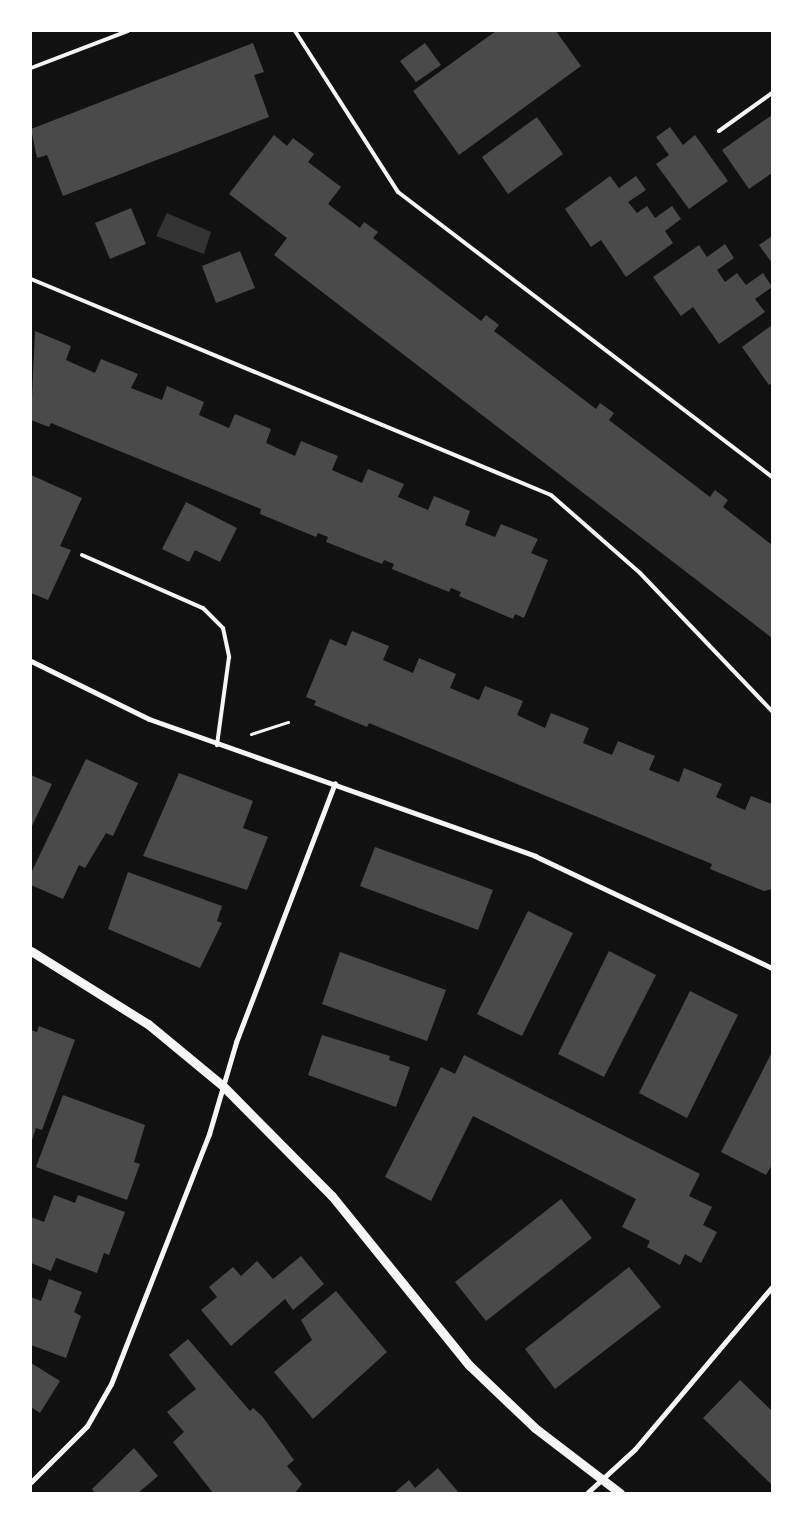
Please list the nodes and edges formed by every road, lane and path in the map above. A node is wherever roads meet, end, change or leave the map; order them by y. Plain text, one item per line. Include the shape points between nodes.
1 (128, 31) edge
2 (295, 31) edge
3 (31, 68) edge
4 (772, 93) edge
5 (719, 131) dead end
6 (31, 278) edge
7 (772, 477) edge
8 (82, 555) dead end
9 (31, 661) edge
10 (772, 711) edge
11 (217, 745) junction
12 (335, 783) junction
13 (31, 951) edge
14 (772, 968) edge
15 (223, 1086) junction
16 (772, 1287) edge
17 (602, 1479) junction
18 (31, 1482) edge
19 (587, 1493) edge
20 (620, 1493) edge

1 - 3 lane
2 - 7 lane via 398,192
4 - 5 lane
6 - 10 lane via 551,495 640,573
8 - 11 lane via 203,608 223,628 229,657
9 - 11 street via 149,719
11 - 12 street
12 - 14 street via 535,856
12 - 15 street via 236,1042
13 - 15 street via 148,1024
15 - 17 street via 332,1196 469,1365 535,1428
15 - 18 street via 180,1213 108,1392 87,1426
16 - 17 street via 635,1449
17 - 19 street
17 - 20 street

